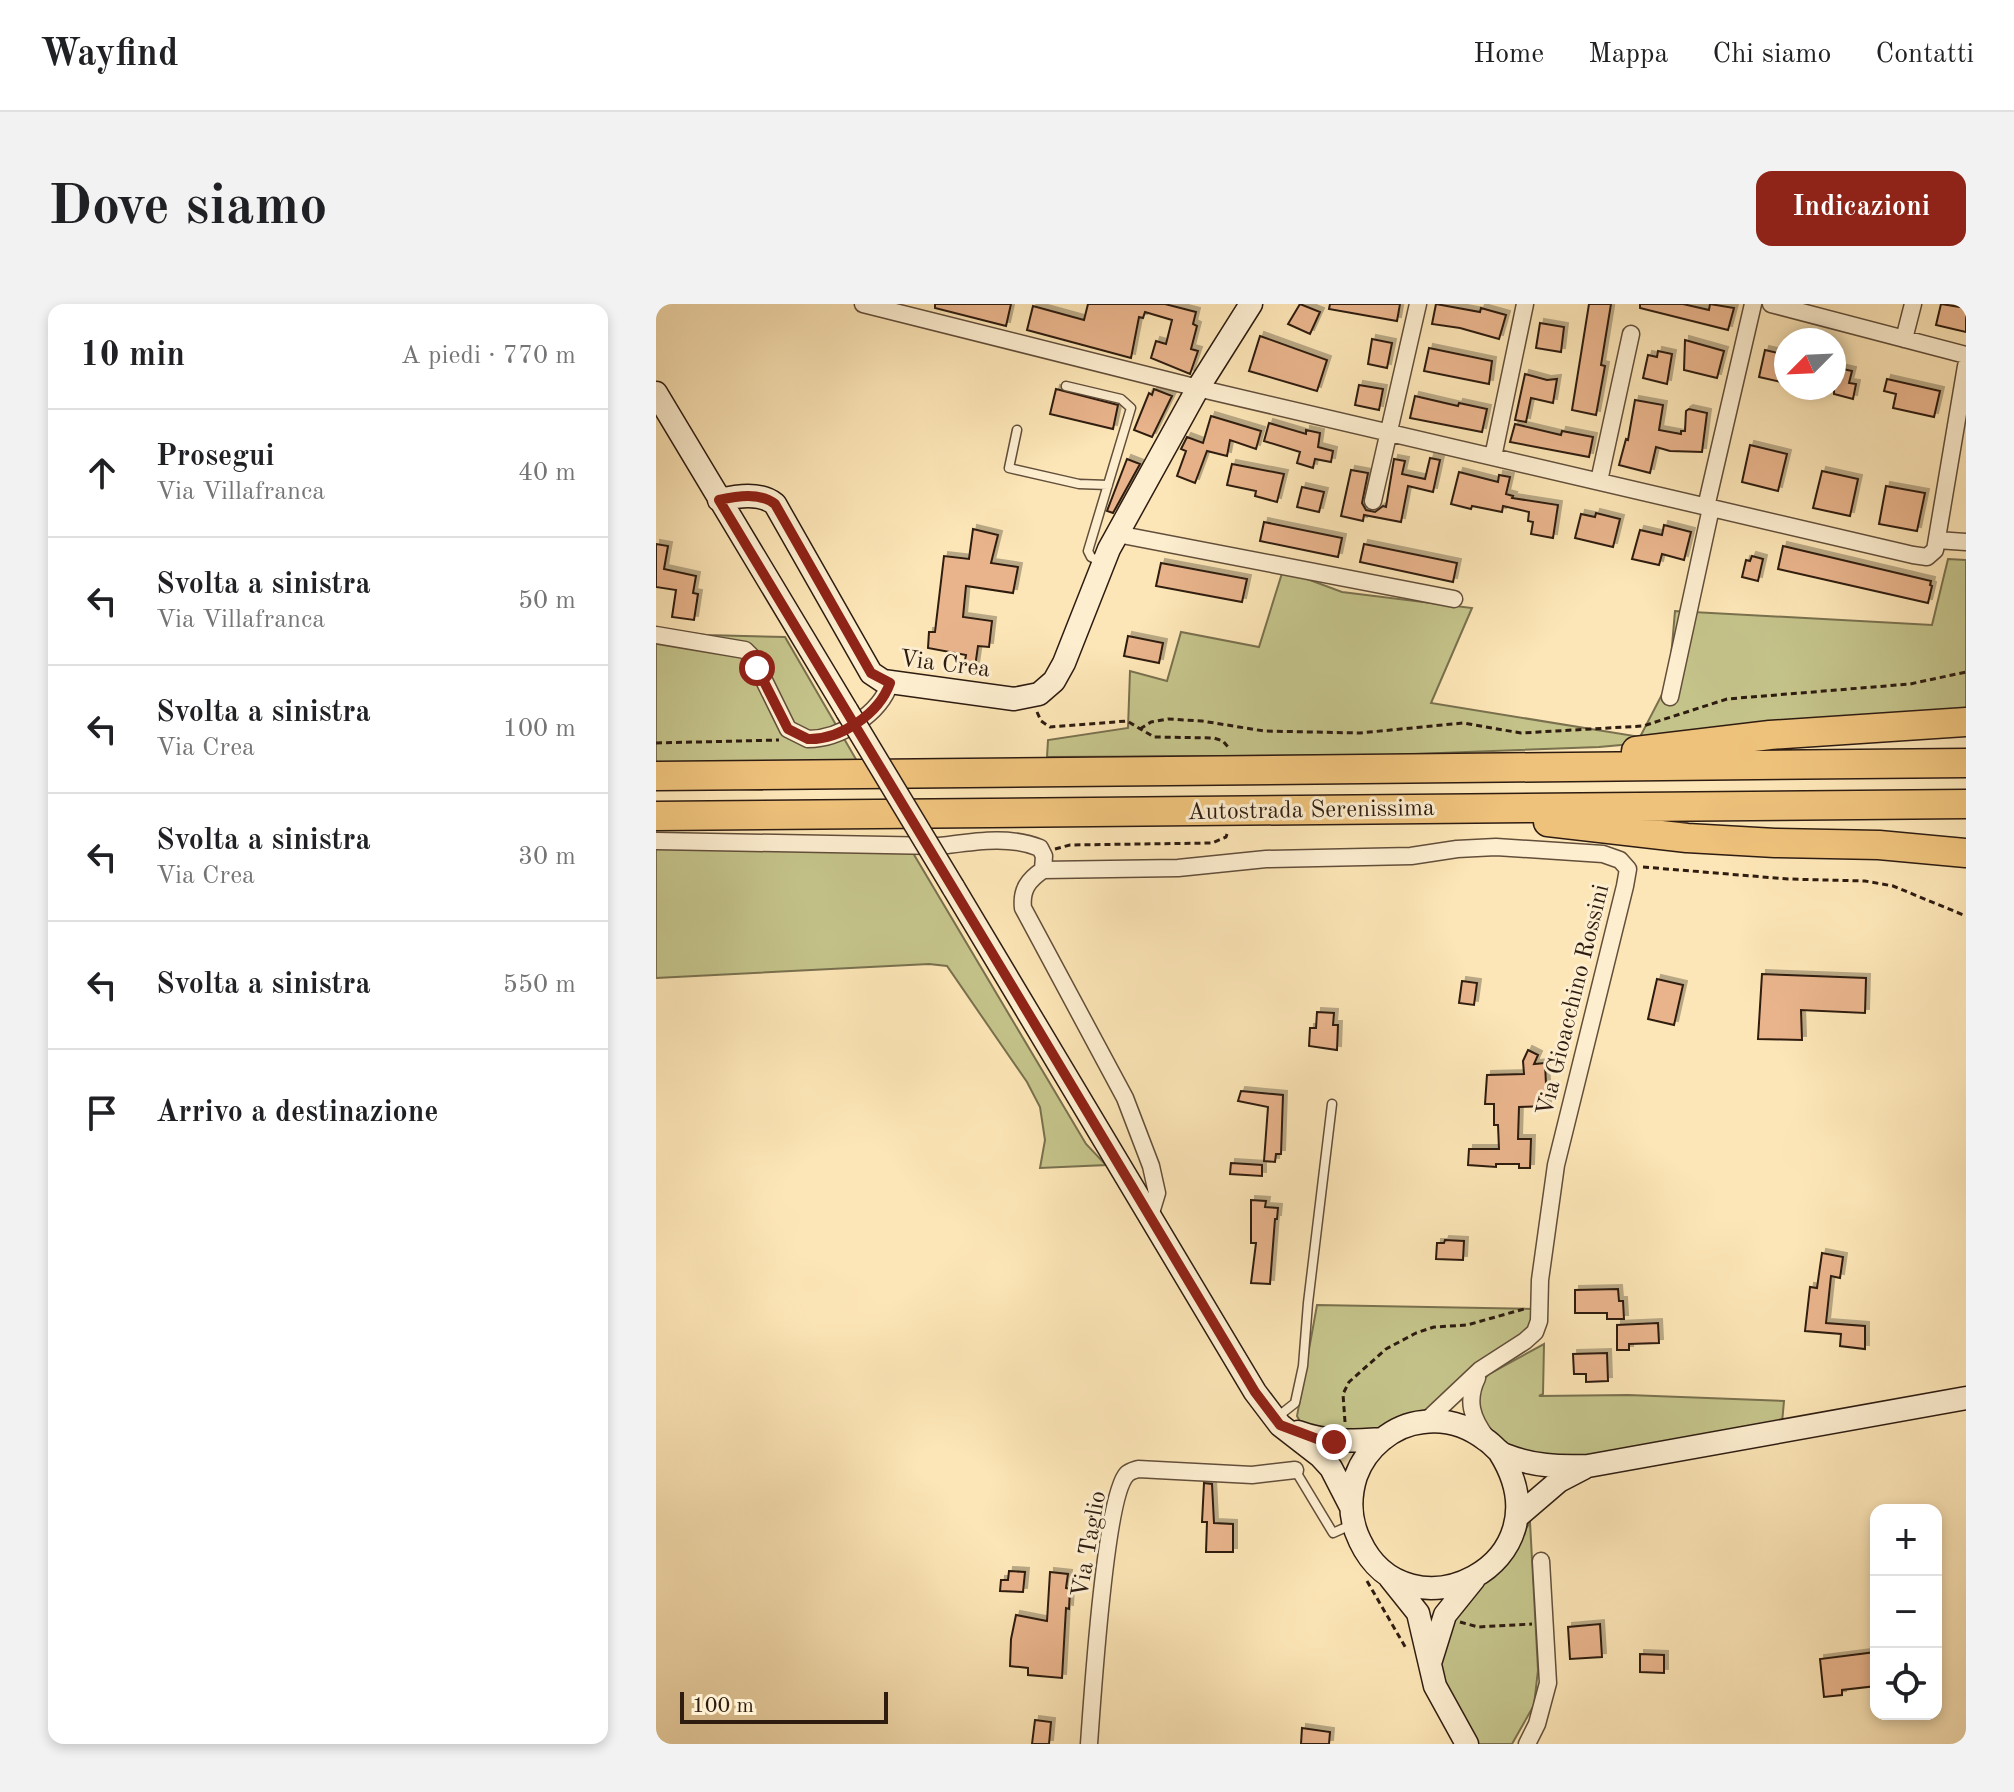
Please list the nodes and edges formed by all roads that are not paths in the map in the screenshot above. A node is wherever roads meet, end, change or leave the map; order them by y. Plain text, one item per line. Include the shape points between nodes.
1 (863, 304) edge
2 (1418, 304) edge
3 (1525, 304) edge
4 (1753, 304) edge
5 (1771, 304) edge
6 (1913, 304) edge
7 (1244, 305) edge
8 (1631, 334) dead end
9 (1904, 339) junction
10 (1966, 355) edge
11 (1966, 366) edge
12 (1066, 386) dead end
13 (1198, 388) junction
14 (656, 393) edge
15 (1017, 430) dead end
16 (1390, 433) junction
17 (1493, 457) junction
18 (1599, 481) junction
19 (1108, 485) junction
20 (719, 500) junction
21 (1373, 501) dead end
22 (1708, 508) junction
23 (1117, 534) junction
24 (1937, 540) junction
25 (1966, 542) edge
26 (1103, 563) junction
27 (1454, 599) dead end
28 (656, 635) edge
29 (890, 683) junction
30 (1670, 697) dead end
31 (1966, 722) edge
32 (1966, 763) edge
33 (1482, 768) junction
34 (656, 776) edge
35 (1966, 804) edge
36 (836, 815) junction
37 (656, 816) edge
38 (656, 841) edge
39 (1966, 853) edge
40 (1042, 861) junction
41 (1332, 1104) dead end
42 (1150, 1216) junction
43 (1480, 1370) junction
44 (1966, 1398) edge
45 (1426, 1421) junction
46 (1278, 1422) junction
47 (1383, 1439) junction
48 (1495, 1447) junction
49 (1588, 1466) junction
50 (1295, 1470) joint
51 (1352, 1515) junction
52 (1517, 1517) junction
53 (1541, 1561) dead end
54 (1376, 1576) junction
55 (1476, 1578) junction
56 (1422, 1662) junction
57 (1089, 1744) edge
58 (1467, 1744) edge
59 (1527, 1744) edge

1 - 13 street
2 - 16 street
3 - 17 street
4 - 22 street
5 - 9 street
6 - 9 street
7 - 13 main road
8 - 18 street
9 - 10 street
11 - 24 street
12 - 19 lane via 1121,399 1131,408
13 - 16 street
13 - 23 main road
14 - 20 main road
15 - 19 lane via 1009,468
16 - 17 street
16 - 21 street
17 - 18 street
18 - 22 street
19 - 26 lane via 1088,551
20 - 29 main road, Via Crea via 756,496 775,504 871,673
20 - 42 main road, bridge
22 - 24 street via 1927,557
22 - 30 street
23 - 26 main road
23 - 27 street
24 - 25 street
26 - 29 main road, Via Crea via 1064,663 1048,688 1014,699
28 - 29 street via 745,650 788,729 815,739 841,732 875,709
31 - 33 highway via 1770,735 1612,754 1571,753
32 - 33 highway, Autostrada Serenissima
33 - 34 highway, Autostrada Serenissima
35 - 36 highway, Autostrada Serenissima
36 - 37 highway, Autostrada Serenissima
36 - 39 highway via 952,824 1526,820 1687,838
38 - 40 street, Via Gioacchino Rossini via 940,846 981,840 1030,844 1040,848
40 - 42 street via 1021,893 1023,908 1130,1110 1157,1193
40 - 43 street, Via Gioacchino Rossini via 1178,868 1496,847 1603,854 1628,869 1556,1165 1535,1332
41 - 46 lane via 1303,1366 1295,1403
42 - 46 main road
43 - 45 street, Via Gioacchino Rossini
43 - 48 street via 1471,1407 1475,1422
44 - 49 main road
45 - 47 main road
45 - 48 main road via 1460,1426
46 - 47 main road via 1320,1440
46 - 51 main road via 1331,1468
47 - 51 main road via 1359,1469
48 - 49 main road via 1539,1465
48 - 52 main road via 1515,1483
49 - 52 main road via 1559,1481
50 - 51 lane via 1333,1533
50 - 57 street, Via Taglio via 1252,1475 1138,1469 1127,1474 1107,1555
51 - 54 main road
52 - 55 main road via 1504,1552
53 - 59 street via 1548,1683
54 - 55 main road via 1430,1588
54 - 56 main road via 1418,1613
55 - 56 main road via 1445,1615
56 - 58 main road

